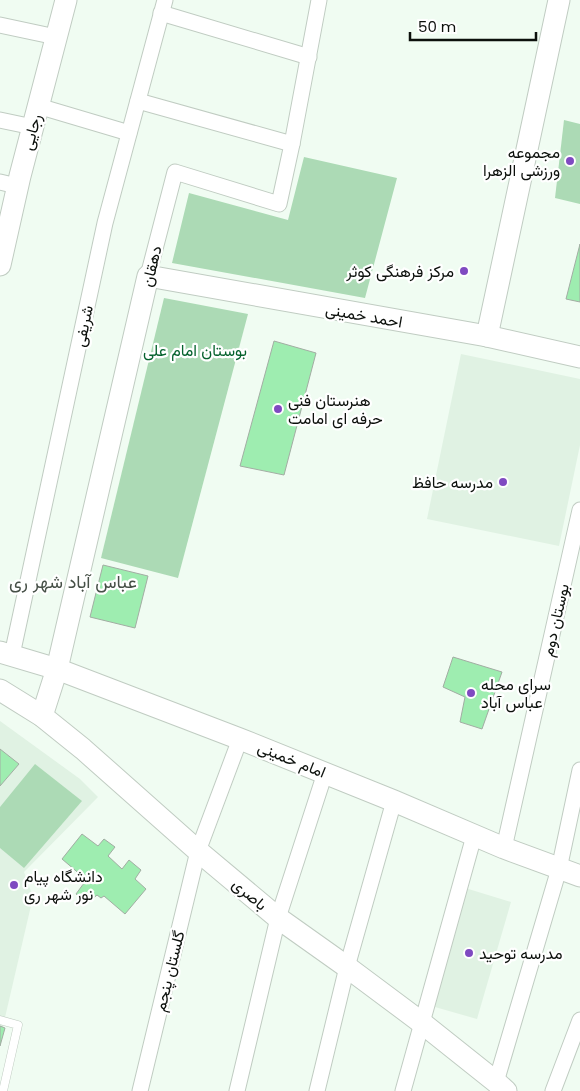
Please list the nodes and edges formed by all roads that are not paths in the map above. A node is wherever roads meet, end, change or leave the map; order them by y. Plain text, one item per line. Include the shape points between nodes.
1 (66, 0) edge
2 (320, 0) edge
3 (559, 0) edge
4 (163, 6) edge
5 (0, 25) edge
6 (56, 37) junction
7 (309, 57) junction
8 (138, 101) junction
9 (38, 106) junction
10 (0, 120) edge
11 (33, 127) junction
12 (129, 133) junction
13 (292, 144) junction
14 (9, 184) edge
15 (0, 265) edge
16 (148, 276) junction
17 (487, 336) junction
18 (580, 356) edge
19 (580, 510) edge
20 (6, 653) edge
21 (57, 669) junction
22 (0, 690) edge
23 (42, 716) junction
24 (240, 739) junction
25 (580, 770) edge
26 (325, 772) junction
27 (394, 800) junction
28 (474, 836) junction
29 (504, 848) junction
30 (198, 851) junction
31 (559, 869) junction
32 (580, 876) edge
33 (278, 918) junction
34 (347, 967) junction
35 (0, 1020) edge
36 (580, 1020) edge
37 (422, 1023) junction
38 (501, 1087) edge
39 (3, 1091) edge
40 (140, 1091) edge
41 (237, 1091) edge
42 (317, 1091) edge
43 (403, 1091) edge
44 (553, 1091) edge

1 - 6 street, رجایی
2 - 7 street, دهقان
3 - 17 street
4 - 7 street
4 - 8 street, شریفی
5 - 6 street
6 - 9 street, رجایی
7 - 13 street, دهقان
8 - 12 street, شریفی
8 - 13 street
9 - 11 street, رجایی
9 - 12 street
10 - 11 street
11 - 14 street, رجایی
12 - 20 street, شریفی via 105,223
13 - 16 street, دهقان via 279,204 175,172
14 - 15 street, رجایی
16 - 17 street, احمد خمینی
16 - 21 street, دهقان
17 - 18 street, احمد خمینی
19 - 29 street, بوستان دوم
20 - 21 street, امام خمینی
21 - 23 street, دهقان
21 - 24 street, امام خمینی
22 - 23 street, باصری
23 - 30 street, باصری
24 - 26 street, امام خمینی
24 - 30 street, گلستان پنجم
25 - 31 street
26 - 27 street, امام خمینی
26 - 33 street
27 - 28 street, امام خمینی
27 - 34 street
28 - 29 street, امام خمینی
28 - 37 street
29 - 31 street, امام خمینی
30 - 33 street, باصری
30 - 40 street, گلستان پنجم
31 - 32 street, امام خمینی
31 - 38 street
33 - 34 street, باصری
33 - 41 street
34 - 37 street, باصری
34 - 42 street
35 - 39 lane via 18,1025
36 - 44 street
37 - 38 street, باصری
37 - 43 street

